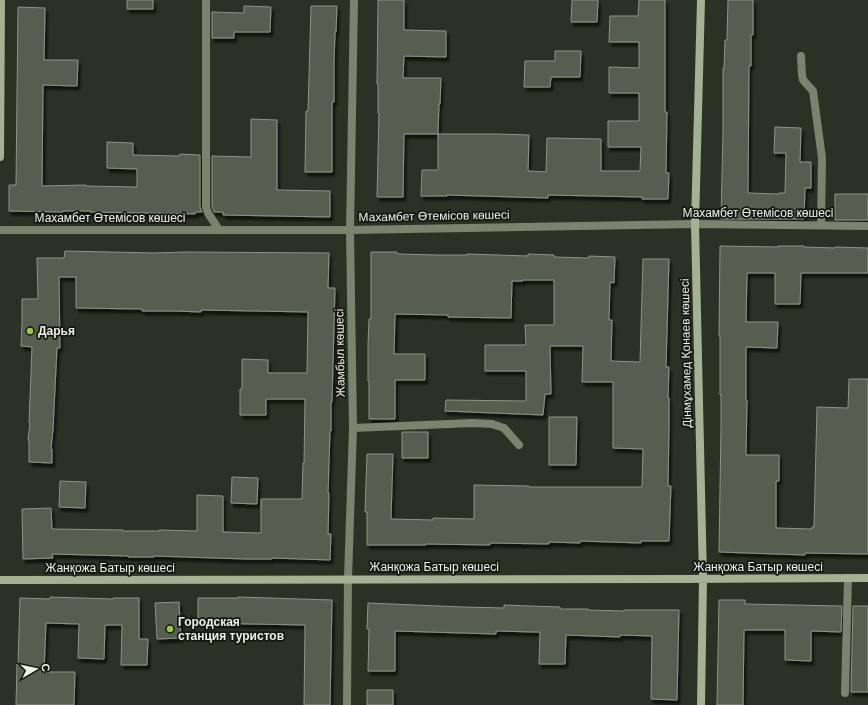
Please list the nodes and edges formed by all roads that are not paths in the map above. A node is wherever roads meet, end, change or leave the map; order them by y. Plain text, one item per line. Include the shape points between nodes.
1 (1, 0) edge
2 (206, 0) edge
3 (354, 0) edge
4 (702, 0) edge
5 (801, 56) dead end
6 (0, 157) edge
7 (695, 224) junction
8 (821, 225) junction
9 (868, 226) edge
10 (0, 230) edge
11 (219, 230) junction
12 (350, 230) junction
13 (353, 428) junction
14 (519, 445) dead end
15 (848, 578) junction
16 (868, 578) edge
17 (348, 579) junction
18 (703, 579) junction
19 (0, 580) edge
20 (845, 693) dead end
21 (347, 705) edge
22 (701, 705) edge

1 - 6 main road
2 - 11 street via 206,208
3 - 12 street, Жамбыл көшесі
4 - 7 main road, Дінмұхамед Қонаев көшесі
5 - 8 street via 802,75 812,91 822,158
7 - 8 street, Махамбет Өтемісов көшесі
7 - 12 street, Махамбет Өтемісов көшесі
7 - 18 main road, Дінмұхамед Қонаев көшесі
8 - 9 street, Махамбет Өтемісов көшесі
10 - 11 street, Махамбет Өтемісов көшесі
11 - 12 street, Махамбет Өтемісов көшесі
12 - 13 street, Жамбыл көшесі
13 - 14 street via 492,424 504,428
13 - 17 street, Жамбыл көшесі
15 - 16 main road, Жанқожа Батыр көшесі
15 - 18 main road, Жанқожа Батыр көшесі
15 - 20 street
17 - 18 main road, Жанқожа Батыр көшесі
17 - 19 main road, Жанқожа Батыр көшесі
17 - 21 street, Жамбыл көшесі
18 - 22 main road, Дінмұхамед Қонаев көшесі

